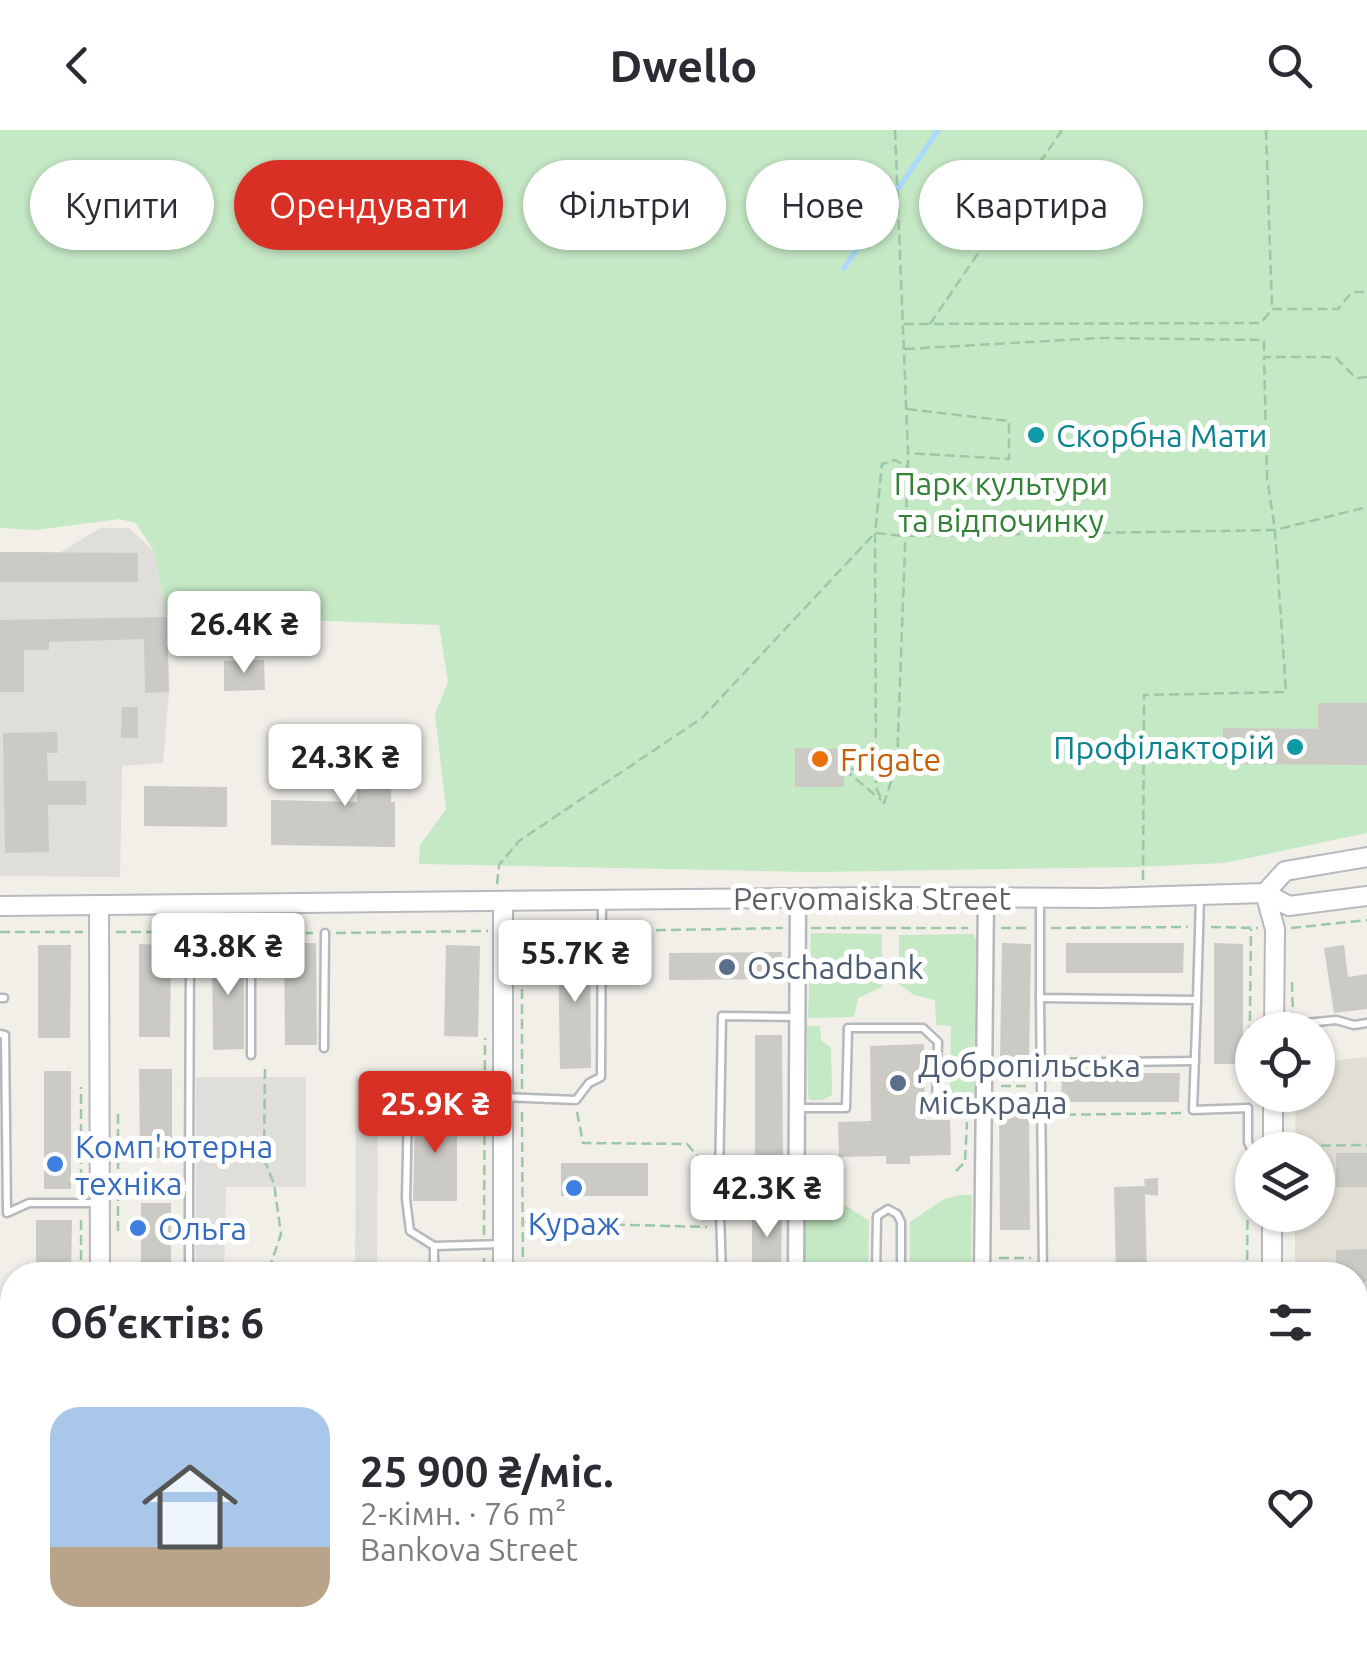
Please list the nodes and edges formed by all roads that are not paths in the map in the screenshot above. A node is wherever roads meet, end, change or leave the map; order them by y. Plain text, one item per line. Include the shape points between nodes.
1 (1367, 857) edge
2 (1265, 894) junction
3 (1200, 895) junction
4 (986, 896) junction
5 (1367, 896) edge
6 (798, 898) junction
7 (1040, 898) junction
8 (602, 900) junction
9 (499, 901) junction
10 (0, 906) edge
11 (99, 906) junction
12 (251, 932) road end
13 (325, 932) road end
14 (190, 948) dead end
15 (1040, 998) junction
16 (1196, 1000) junction
17 (1274, 1012) edge
18 (799, 1018) junction
19 (1335, 1020) edge
20 (1367, 1023) edge
21 (0, 1034) edge
22 (324, 1048) dead end
23 (251, 1056) dead end
24 (1195, 1061) junction
25 (1040, 1063) junction
26 (504, 1098) junction
27 (408, 1106) dead end
28 (982, 1107) junction
29 (797, 1108) junction
30 (1248, 1132) edge
31 (188, 1188) junction
32 (94, 1199) junction
33 (4, 1212) edge
34 (1272, 1232) edge
35 (504, 1244) junction
36 (434, 1246) junction
37 (99, 1262) edge
38 (189, 1262) edge
39 (434, 1262) edge
40 (504, 1262) edge
41 (722, 1262) edge
42 (796, 1262) edge
43 (876, 1262) edge
44 (900, 1262) edge
45 (982, 1262) edge
46 (1042, 1262) edge
47 (1272, 1262) edge

1 - 2 main road via 1285,871
2 - 3 main road, Pervomaiska Street
2 - 5 main road, Pervomaiska Street via 1288,906
2 - 17 main road via 1275,929
3 - 7 main road, Pervomaiska Street
3 - 16 lane
4 - 6 main road, Pervomaiska Street
4 - 7 main road, Pervomaiska Street
4 - 28 street
6 - 8 main road, Pervomaiska Street
6 - 18 street
7 - 15 lane
8 - 9 main road, Pervomaiska Street
8 - 26 lane via 601,1077 576,1100
9 - 11 main road, Pervomaiska Street
9 - 26 main road
10 - 11 main road, Pervomaiska Street
11 - 32 main road
12 - 23 lane
13 - 22 lane
14 - 31 lane
15 - 16 lane
15 - 25 lane
16 - 24 lane
18 - 29 street
18 - 41 lane via 722,1016
19 - 20 lane
21 - 33 lane
24 - 25 lane
24 - 30 lane via 1194,1110 1248,1108
25 - 46 lane
26 - 35 main road
27 - 36 lane via 407,1216 410,1231
28 - 29 lane via 936,1105 938,1042 922,1028 848,1028 846,1108
28 - 45 street
29 - 42 street
31 - 32 lane
31 - 38 lane
32 - 33 lane via 29,1202
32 - 37 main road
34 - 47 main road
35 - 36 lane
35 - 40 main road
36 - 39 lane
43 - 44 lane via 877,1216 888,1210 901,1222

